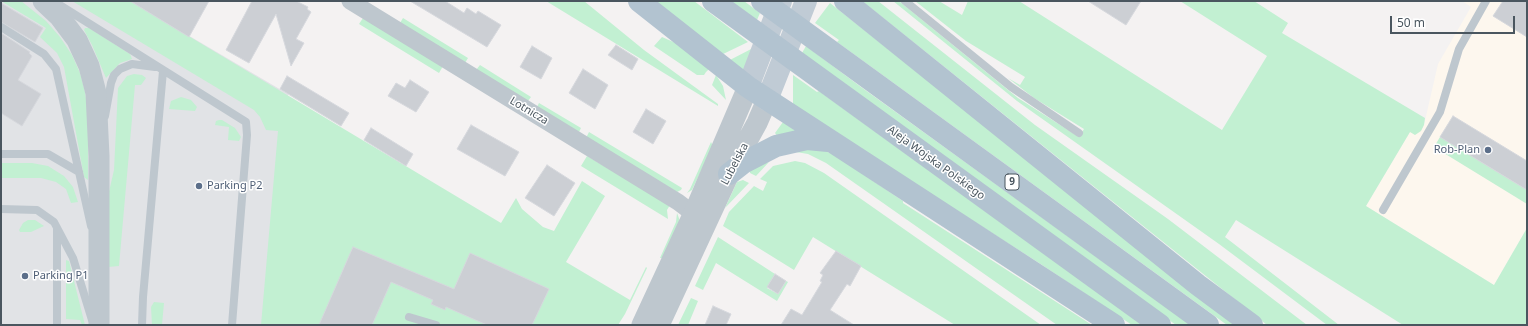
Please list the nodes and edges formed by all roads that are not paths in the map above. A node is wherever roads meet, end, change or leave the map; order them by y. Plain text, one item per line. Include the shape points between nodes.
1 (43, 1) edge
2 (53, 1) edge
3 (350, 1) edge
4 (639, 1) edge
5 (713, 1) edge
6 (762, 1) edge
7 (781, 1) edge
8 (845, 1) edge
9 (905, 1) edge
10 (1486, 1) edge
11 (803, 7) edge
12 (1, 27) edge
13 (160, 69) junction
14 (748, 87) junction
15 (767, 100) junction
16 (1079, 133) dead end
17 (829, 141) junction
18 (1, 154) edge
19 (99, 156) junction
20 (79, 172) junction
21 (729, 174) junction
22 (1, 209) edge
23 (1383, 210) dead end
24 (700, 218) junction
25 (57, 226) junction
26 (98, 258) junction
27 (409, 317) dead end
28 (57, 325) edge
29 (93, 325) edge
30 (99, 325) edge
31 (142, 325) edge
32 (232, 325) edge
33 (436, 325) edge
34 (642, 325) edge
35 (659, 325) edge
36 (1114, 325) edge
37 (1160, 325) edge
38 (1208, 325) edge
39 (1252, 325) edge

1 - 19 street via 68,27 84,53 96,93
2 - 13 lane
3 - 24 street, Lotnicza
4 - 14 main road
5 - 37 main road, Aleja Wojska Polskiego
6 - 38 main road, 9
7 - 14 main road, Lubelska
8 - 39 main road
9 - 16 lane via 1012,87
10 - 23 lane via 1459,49 1440,112
11 - 15 main road, Lubelska
12 - 20 lane via 44,54 56,69
13 - 19 lane via 132,64 114,75
13 - 31 lane
13 - 32 lane via 244,120 247,126
14 - 15 main road
14 - 24 street, Lubelska
15 - 17 main road
15 - 21 street, Lubelska
17 - 21 main road via 807,139 776,146 743,163
17 - 36 main road
18 - 20 lane via 48,154
19 - 26 street
20 - 26 lane
21 - 24 street, Lubelska
22 - 25 lane via 36,210
24 - 34 street, Lubelska
24 - 35 street, Lubelska
25 - 28 lane
25 - 29 lane via 73,258
26 - 30 street
27 - 33 lane

